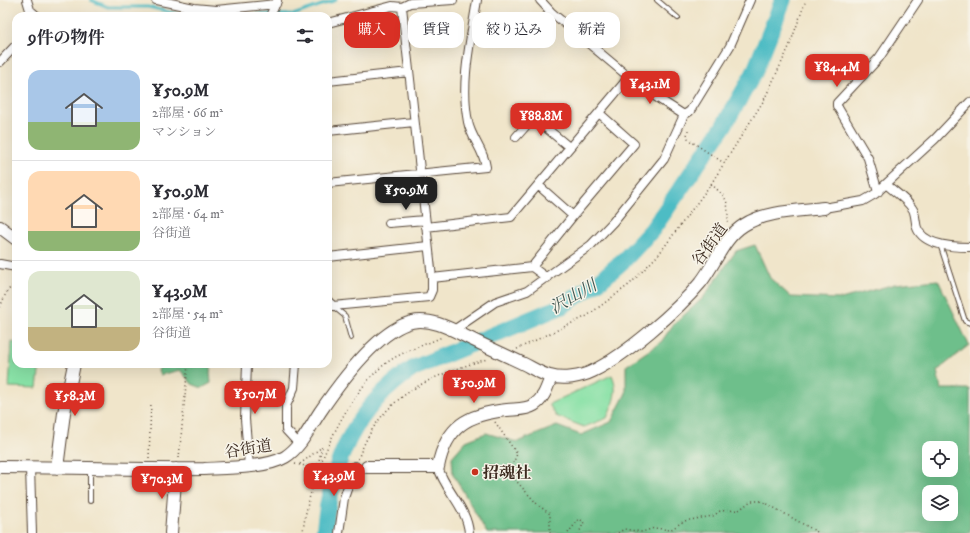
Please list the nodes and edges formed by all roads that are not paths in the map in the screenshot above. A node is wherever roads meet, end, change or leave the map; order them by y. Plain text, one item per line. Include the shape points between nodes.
1 (27, 0) edge
2 (156, 0) edge
3 (453, 0) edge
4 (477, 0) edge
5 (540, 0) edge
6 (657, 0) edge
7 (750, 0) edge
8 (918, 0) edge
9 (248, 3) edge
10 (274, 7) edge
11 (402, 7) junction
12 (29, 12) edge
13 (551, 12) edge
14 (556, 16) edge
15 (678, 18) dead end
16 (332, 22) edge
17 (12, 49) edge
18 (0, 62) edge
19 (409, 72) junction
20 (629, 77) junction
21 (332, 81) edge
22 (970, 102) edge
23 (599, 113) junction
24 (684, 116) junction
25 (414, 122) junction
26 (332, 131) edge
27 (516, 137) dead end
28 (569, 147) junction
29 (420, 174) junction
30 (332, 183) edge
31 (538, 185) junction
32 (887, 185) junction
33 (878, 192) junction
34 (824, 208) joint
35 (573, 216) junction
36 (389, 223) dead end
37 (426, 223) junction
38 (0, 227) edge
39 (12, 236) edge
40 (940, 244) junction
41 (428, 246) junction
42 (970, 247) edge
43 (332, 257) edge
44 (0, 264) edge
45 (12, 266) edge
46 (532, 267) junction
47 (432, 278) junction
48 (546, 278) junction
49 (332, 304) edge
50 (332, 305) edge
51 (970, 323) edge
52 (457, 332) junction
53 (351, 338) dead end
54 (73, 368) edge
55 (247, 368) edge
56 (296, 368) edge
57 (551, 377) junction
58 (299, 444) junction
59 (177, 466) junction
60 (249, 466) junction
61 (361, 466) joint
62 (0, 467) edge
63 (30, 467) junction
64 (438, 467) junction
65 (57, 468) junction
66 (90, 468) junction
67 (90, 501) dead end
68 (32, 533) edge
69 (171, 533) edge
70 (340, 533) edge
71 (469, 533) edge

1 - 12 street
2 - 9 street via 216,10
3 - 11 street via 410,3
4 - 29 street via 464,82 465,104 472,137 483,154 486,167
5 - 13 street
6 - 15 lane
7 - 24 street via 730,46 690,111
8 - 33 street via 879,58 837,102 868,158
9 - 10 street
11 - 16 street via 392,6
11 - 19 street
14 - 20 street
17 - 18 street
19 - 21 street
19 - 25 street
20 - 23 street
20 - 24 street
22 - 32 street, 谷街道
23 - 28 street
23 - 35 street via 634,144
24 - 48 street via 664,159 614,222 591,245
25 - 26 street
25 - 29 street
27 - 28 street via 530,115
28 - 31 street
29 - 30 street
29 - 37 street
31 - 35 street
31 - 37 street via 511,217
32 - 33 street, 谷街道
32 - 40 street via 913,208 918,229 924,237
33 - 34 street, 谷街道 via 863,201
34 - 57 street, 谷街道 via 756,219 733,233 692,292 651,330 608,363 590,372 570,377
35 - 46 street
36 - 37 street
37 - 41 street
38 - 39 street
40 - 42 street
40 - 51 lane via 966,321
41 - 43 street
41 - 47 street
44 - 45 street
46 - 47 street
46 - 48 street
47 - 49 street via 429,297
48 - 52 street via 527,291 495,302
50 - 53 lane via 345,316
52 - 57 street, 谷街道 via 496,355
52 - 58 street, 谷街道 via 428,321 412,322 399,327 356,364
54 - 65 street
55 - 60 street via 245,419
56 - 58 street via 294,388 286,406 286,430
57 - 64 street via 544,395 533,406 488,412 464,421 445,443
58 - 60 street, 谷街道 via 284,458
59 - 60 street, 谷街道
59 - 66 street, 谷街道
59 - 69 street
61 - 64 street
61 - 70 street via 344,498
62 - 63 street, 谷街道
63 - 65 street, 谷街道
63 - 68 street
64 - 71 street via 441,476 460,504
65 - 66 street, 谷街道
66 - 67 lane

